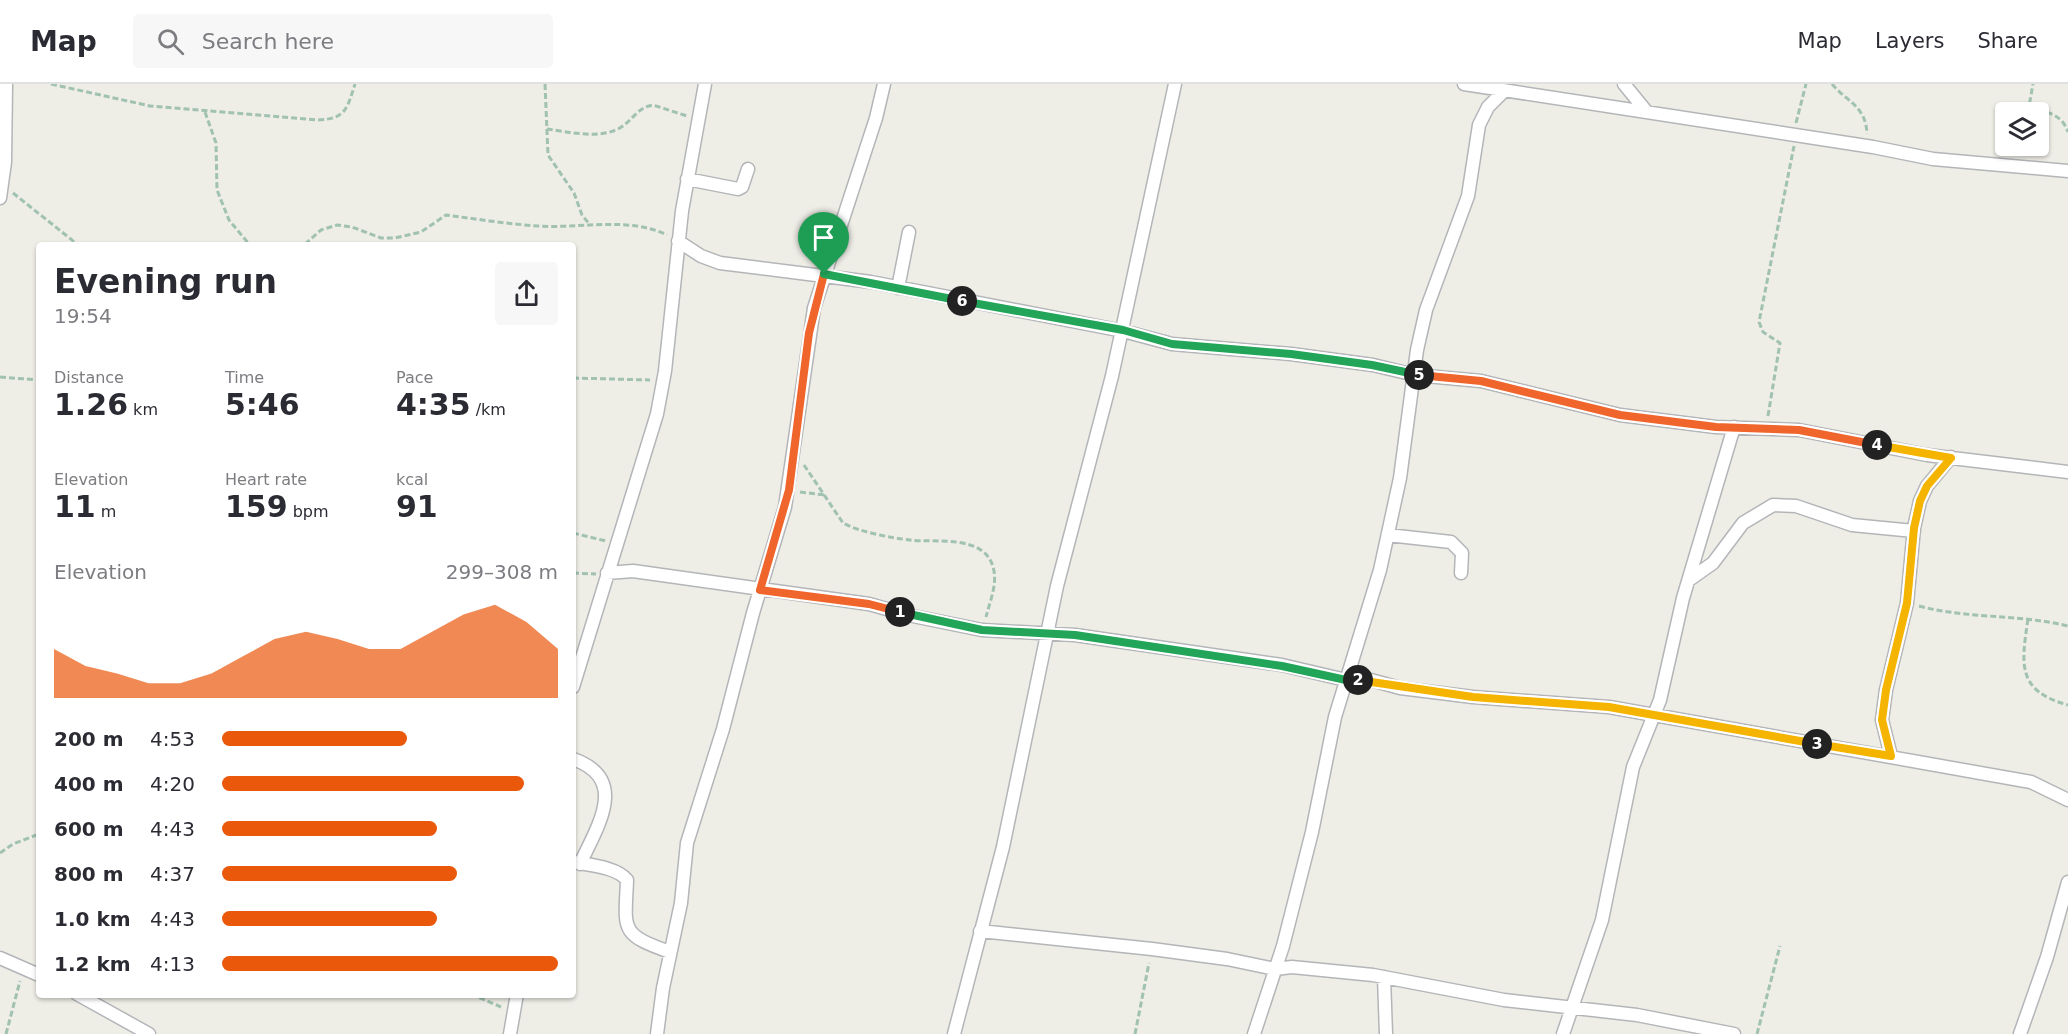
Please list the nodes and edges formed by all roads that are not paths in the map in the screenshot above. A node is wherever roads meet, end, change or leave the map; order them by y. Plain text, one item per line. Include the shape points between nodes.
1 (6, 84) edge
2 (705, 84) edge
3 (884, 84) edge
4 (1175, 84) edge
5 (1464, 84) edge
6 (1624, 84) edge
7 (1509, 89) edge
8 (1646, 111) junction
9 (748, 169) dead end
10 (2068, 171) edge
11 (687, 179) junction
12 (1, 181) edge
13 (0, 198) edge
14 (909, 232) dead end
15 (678, 242) junction
16 (824, 274) junction
17 (898, 288) junction
18 (1123, 330) junction
19 (1415, 375) junction
20 (1734, 427) junction
21 (1951, 458) junction
22 (2068, 472) edge
23 (1914, 531) junction
24 (1388, 535) junction
25 (1461, 573) dead end
26 (607, 575) junction
27 (1689, 580) junction
28 (760, 590) junction
29 (1048, 632) junction
30 (576, 677) edge
31 (1346, 680) junction
32 (1654, 717) junction
33 (1891, 756) junction
34 (576, 761) edge
35 (2068, 800) edge
36 (577, 863) edge
37 (2068, 882) edge
38 (980, 931) junction
39 (670, 952) junction
40 (0, 958) edge
41 (1275, 969) junction
42 (36, 974) edge
43 (1384, 977) junction
44 (83, 998) edge
45 (516, 998) edge
46 (1572, 1008) junction
47 (149, 1034) edge
48 (510, 1034) edge
49 (657, 1034) edge
50 (954, 1034) edge
51 (1254, 1034) edge
52 (1386, 1034) edge
53 (1563, 1034) edge
54 (1734, 1034) edge
55 (2020, 1034) edge

1 - 12 street
2 - 11 street
3 - 16 street
4 - 18 street
5 - 7 street
6 - 8 street
7 - 8 street
7 - 19 street via 1488,107 1479,125 1468,196 1426,310
8 - 10 street via 1933,159
9 - 11 street via 738,189
11 - 15 street
12 - 13 street
14 - 17 street
15 - 16 street via 720,263
15 - 26 street via 657,414
16 - 17 street
16 - 28 street via 809,333 789,490
17 - 18 street
18 - 19 street via 1172,344 1291,354
18 - 29 street
19 - 20 street via 1481,381 1620,415
19 - 24 street
20 - 21 street via 1799,430
20 - 27 street
21 - 22 street
21 - 23 street via 1927,486
23 - 27 street via 1852,525 1796,506 1773,505 1743,523 1713,563
23 - 33 street via 1907,603 1882,720
24 - 25 street via 1451,542 1462,553
24 - 31 street
26 - 28 street via 633,571
26 - 30 street
27 - 32 street
28 - 29 street via 869,604 982,630
28 - 39 street via 687,843 681,903
29 - 31 street via 1282,666
29 - 38 street via 1003,847
31 - 32 street via 1371,680 1400,688 1473,697 1609,707
31 - 41 street via 1312,832
32 - 33 street
32 - 46 street via 1633,767 1605,905
33 - 35 street via 2031,782
34 - 36 street via 598,774 606,794 606,807
36 - 39 street via 625,877 625,922 629,932
37 - 55 street
38 - 41 street via 1152,949
38 - 50 street
39 - 49 street
40 - 42 street
41 - 43 street via 1303,968
41 - 51 street
43 - 46 street via 1504,1000
43 - 52 street
44 - 47 street
45 - 48 street
46 - 53 street
46 - 54 street via 1636,1015

